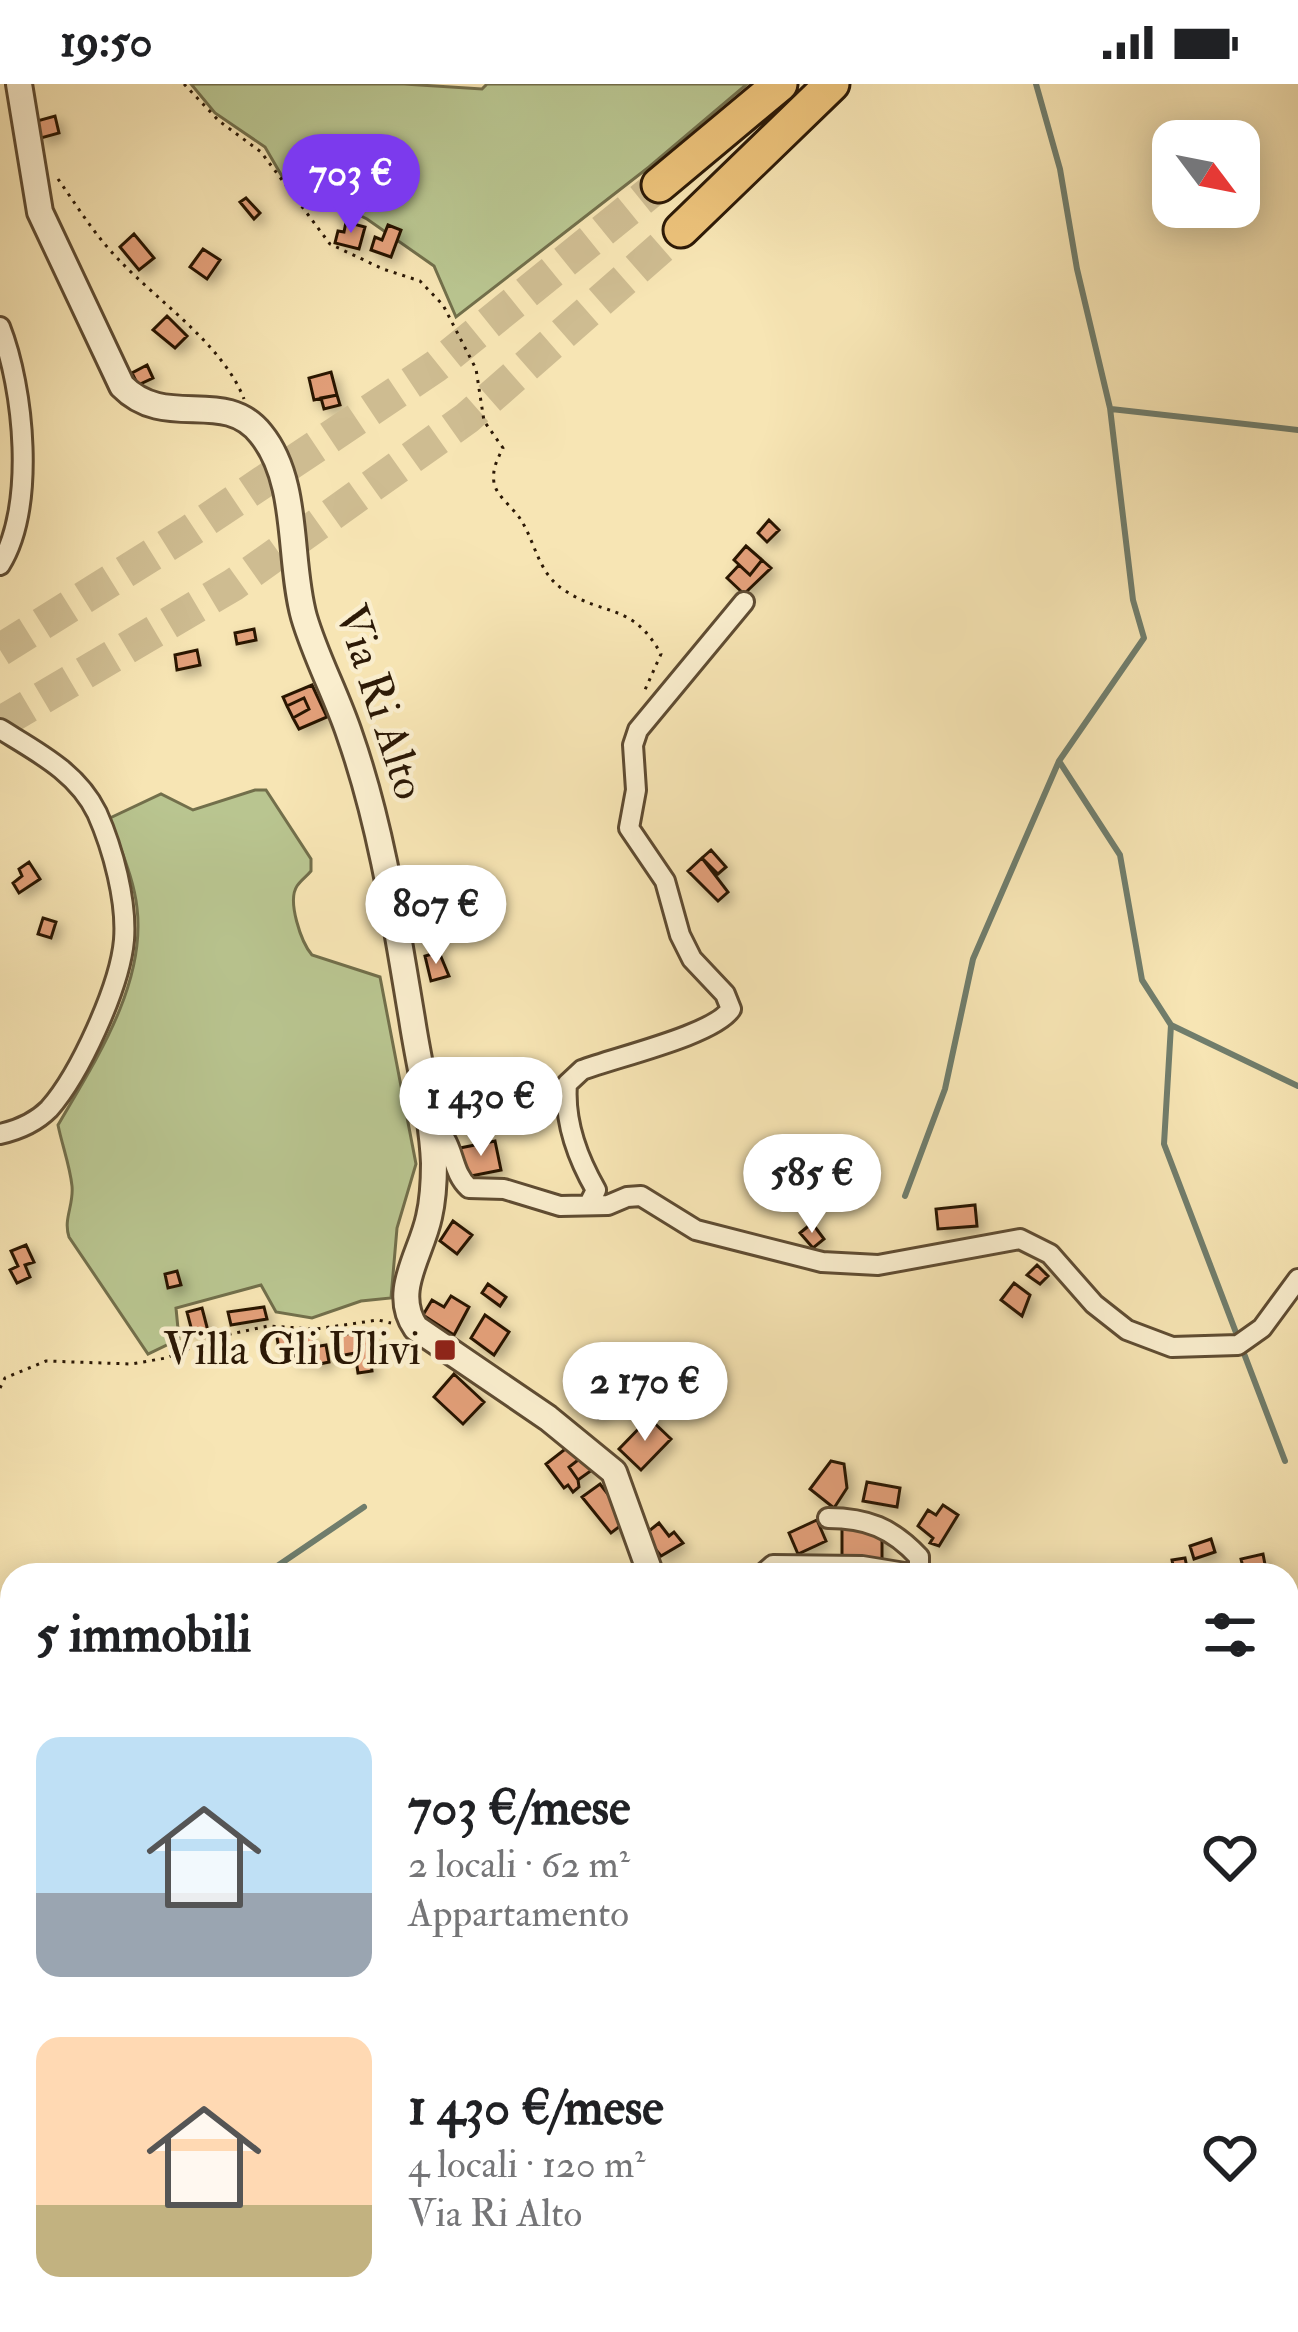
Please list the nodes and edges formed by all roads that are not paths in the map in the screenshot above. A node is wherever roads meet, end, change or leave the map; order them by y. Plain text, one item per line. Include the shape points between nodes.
1 (19, 84) edge
2 (780, 84) edge
3 (832, 84) edge
4 (659, 185) tunnel mouth
5 (681, 230) tunnel mouth
6 (0, 327) edge
7 (0, 565) edge
8 (744, 602) dead end
9 (0, 729) edge
10 (429, 1124) junction
11 (0, 1133) edge
12 (589, 1204) junction
13 (1298, 1279) edge
14 (828, 1517) dead end
15 (647, 1563) edge
16 (919, 1563) edge

1 - 10 street, Via Ri Alto via 40,212 122,386 157,410 218,411 245,421 272,452 304,617 378,831
2 - 4 highway
3 - 5 highway
6 - 7 street via 20,409 24,469
8 - 12 street via 638,730 629,828 665,881 692,959 731,1009 697,1034 582,1070 567,1084 578,1157 596,1190
9 - 11 street via 56,764 96,811 124,935 113,983 70,1078 48,1110
10 - 12 street via 447,1139 469,1188
10 - 15 street, Via Ri Alto via 429,1218 404,1301 416,1328 614,1472
12 - 13 street via 641,1196 697,1230 822,1262 878,1264 1020,1240 1050,1254 1127,1330 1172,1347 1238,1345 1262,1328
14 - 16 street via 873,1522

